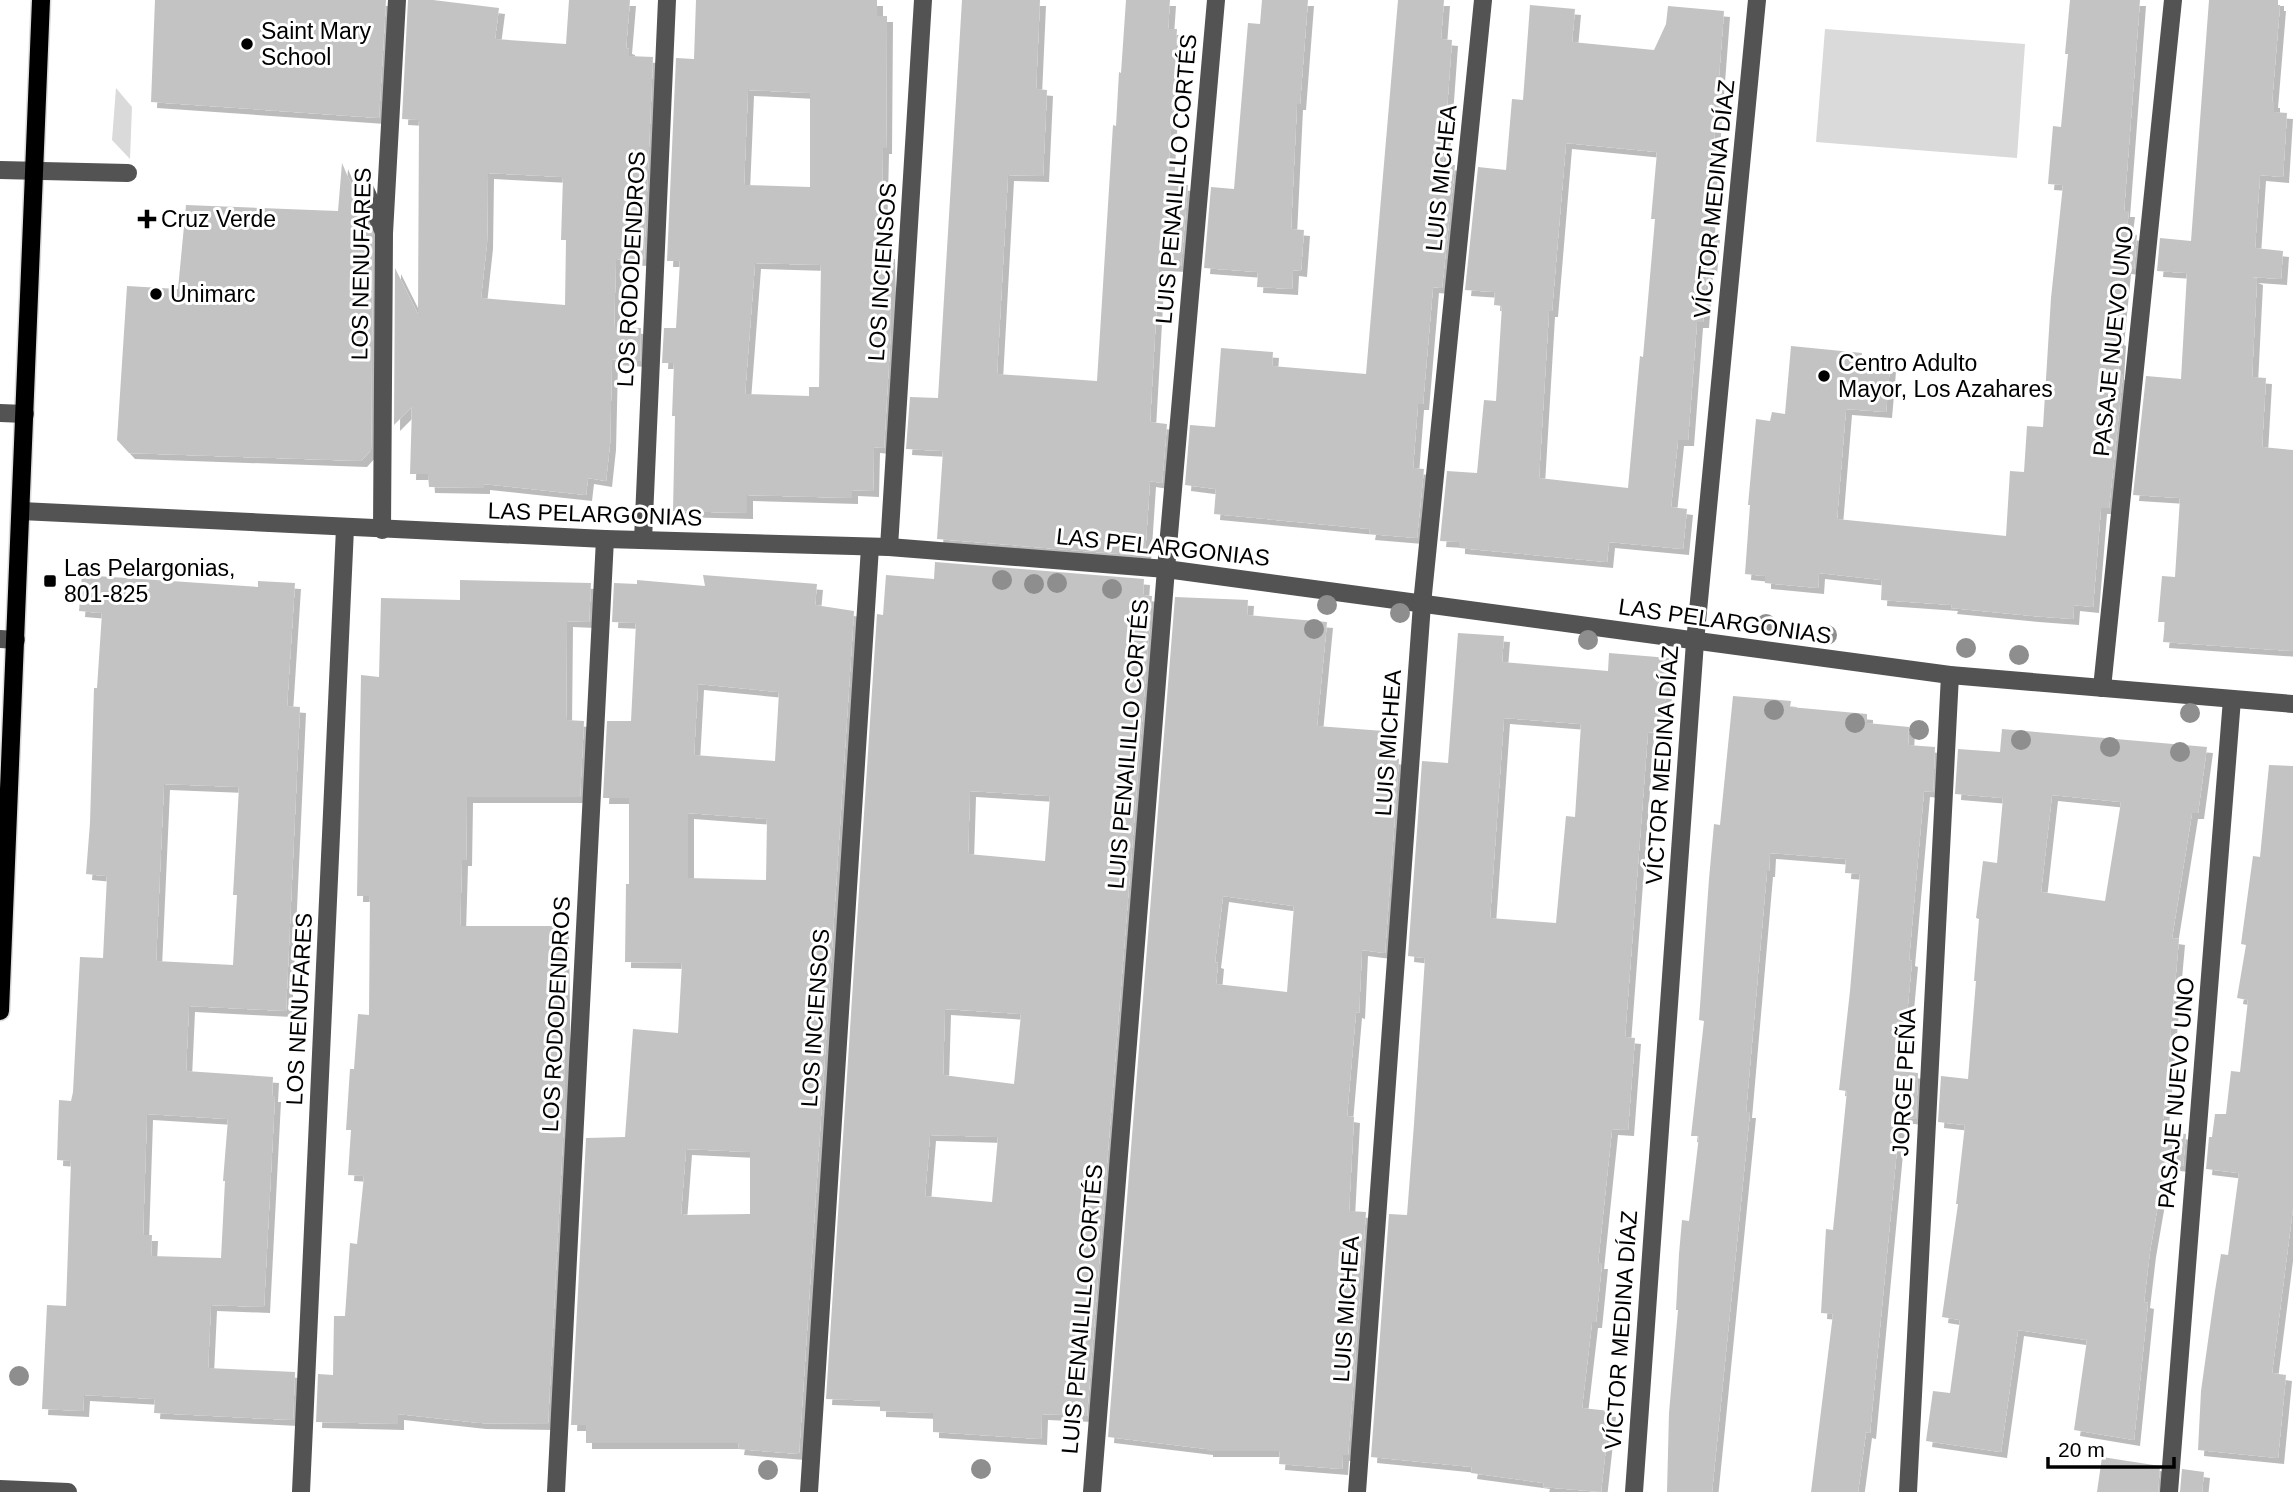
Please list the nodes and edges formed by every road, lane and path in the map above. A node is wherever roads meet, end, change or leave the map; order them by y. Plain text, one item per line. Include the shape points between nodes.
1 (41, 0) edge
2 (397, 0) edge
3 (667, 0) edge
4 (923, 0) edge
5 (1216, 0) edge
6 (1483, 0) edge
7 (1757, 0) edge
8 (2173, 0) edge
9 (0, 170) edge
10 (34, 172) junction
11 (128, 173) dead end
12 (363, 186) dead end
13 (384, 233) junction
14 (0, 413) edge
15 (25, 414) junction
16 (21, 512) junction
17 (345, 528) junction
18 (382, 530) junction
19 (605, 539) junction
20 (643, 540) junction
21 (870, 547) junction
22 (889, 547) junction
23 (1166, 569) junction
24 (1422, 604) junction
25 (8, 639) edge
26 (1695, 642) junction
27 (1950, 675) junction
28 (2102, 688) junction
29 (2232, 699) junction
30 (2293, 704) edge
31 (5, 816) edge
32 (0, 1011) edge
33 (0, 1489) edge
34 (68, 1492) edge
35 (301, 1492) edge
36 (556, 1492) edge
37 (809, 1492) edge
38 (1092, 1492) edge
39 (1357, 1492) edge
40 (1634, 1492) edge
41 (1908, 1492) edge
42 (2169, 1492) edge

1 - 10 main road
2 - 13 street, LOS NENUFARES
3 - 20 street, LOS RODODENDROS
4 - 22 street, LOS INCIENSOS
5 - 23 street, LUIS PENAILILLO CORTÉS
6 - 24 street, LUIS MICHEA
7 - 26 street, VÍCTOR MEDINA DÍAZ
8 - 28 street, PASAJE NUEVO UNO
9 - 10 street
10 - 11 street
10 - 15 main road
12 - 13 street
13 - 18 street, LOS NENUFARES
14 - 15 street
15 - 16 main road
16 - 17 street, LAS PELARGONIAS
16 - 25 main road
17 - 18 street, LAS PELARGONIAS
17 - 35 street, LOS NENUFARES
18 - 19 street, LAS PELARGONIAS
19 - 20 street, LAS PELARGONIAS
19 - 36 street, LOS RODODENDROS
20 - 21 street, LAS PELARGONIAS
21 - 22 street, LAS PELARGONIAS
21 - 37 street, LOS INCIENSOS
22 - 23 street, LAS PELARGONIAS
23 - 24 street, LAS PELARGONIAS
23 - 38 street, LUIS PENAILILLO CORTÉS
24 - 26 street, LAS PELARGONIAS
24 - 39 street, LUIS MICHEA
25 - 31 main road
26 - 27 street, LAS PELARGONIAS
26 - 40 street, VÍCTOR MEDINA DÍAZ
27 - 28 street, LAS PELARGONIAS
27 - 41 street, JORGE PEÑA
28 - 29 street, LAS PELARGONIAS
29 - 30 street, LAS PELARGONIAS
29 - 42 street, PASAJE NUEVO UNO
31 - 32 main road
33 - 34 street

